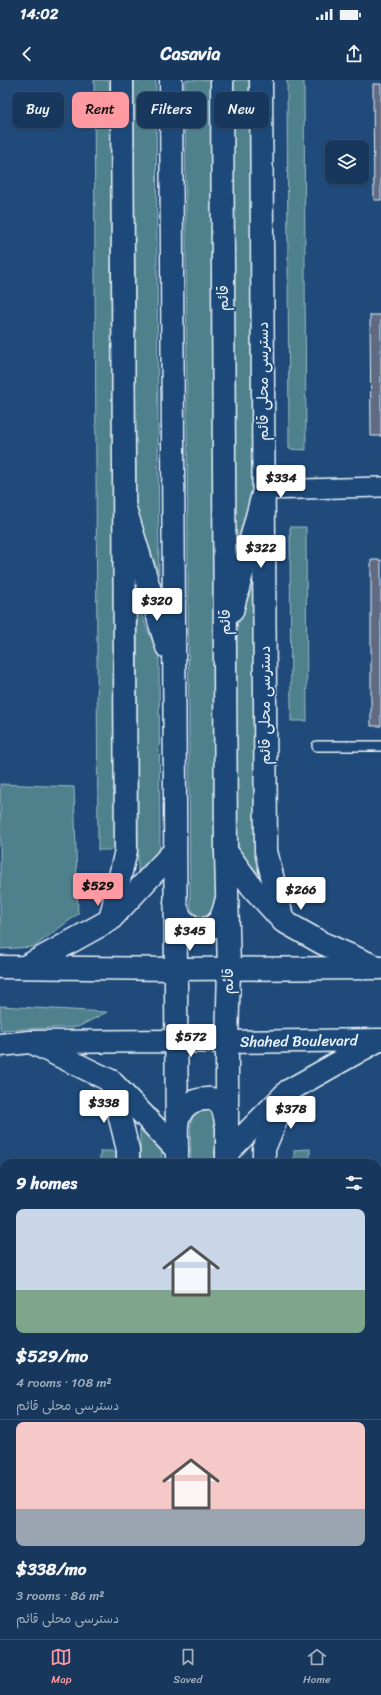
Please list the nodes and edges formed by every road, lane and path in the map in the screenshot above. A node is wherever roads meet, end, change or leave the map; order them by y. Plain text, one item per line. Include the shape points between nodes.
1 (122, 80) edge
2 (171, 80) edge
3 (222, 80) edge
4 (262, 80) edge
5 (381, 487) edge
6 (264, 490) junction
7 (125, 508) junction
8 (225, 639) junction
9 (174, 669) junction
10 (317, 746) dead end
11 (381, 746) edge
12 (175, 850) junction
13 (226, 851) junction
14 (175, 901) junction
15 (226, 902) junction
16 (110, 920) junction
17 (283, 921) junction
18 (0, 967) edge
19 (24, 968) junction
20 (380, 968) edge
21 (176, 969) junction
22 (229, 969) junction
23 (380, 1040) edge
24 (176, 1041) junction
25 (30, 1042) junction
26 (227, 1042) junction
27 (0, 1045) edge
28 (110, 1081) junction
29 (288, 1091) junction
30 (177, 1126) junction
31 (227, 1128) junction
32 (177, 1157) edge
33 (227, 1158) edge
34 (128, 1159) edge
35 (264, 1159) edge

1 - 7 main road
2 - 9 main road
3 - 8 main road, قائم
4 - 6 main road, دسترسی محلی قائم
5 - 6 street
6 - 8 main road
6 - 17 main road, دسترسی محلی قائم via 266,851
7 - 9 main road
7 - 16 main road via 126,850
8 - 13 main road, قائم
9 - 12 main road
10 - 11 lane
12 - 14 main road
12 - 16 main road
13 - 15 main road, قائم
13 - 17 main road via 252,887
14 - 15 main road via 182,919 199,929 207,929 219,922
14 - 21 main road
15 - 22 main road, قائم
16 - 19 main road
17 - 20 main road
18 - 19 main road
19 - 21 main road
20 - 22 main road
21 - 22 main road
21 - 24 main road
22 - 26 main road, قائم
23 - 26 main road, Shahed Boulevard
23 - 29 main road
24 - 25 main road, Shahed Boulevard
24 - 26 main road, Shahed Boulevard
24 - 30 main road
25 - 27 main road, Shahed Boulevard
25 - 28 main road
26 - 31 main road, قائم
28 - 32 main road
28 - 34 main road via 128,1150
29 - 33 main road
29 - 35 main road via 264,1149
30 - 31 main road via 178,1117 190,1102 210,1098 218,1101 223,1109
30 - 32 main road
31 - 33 main road, قائم

